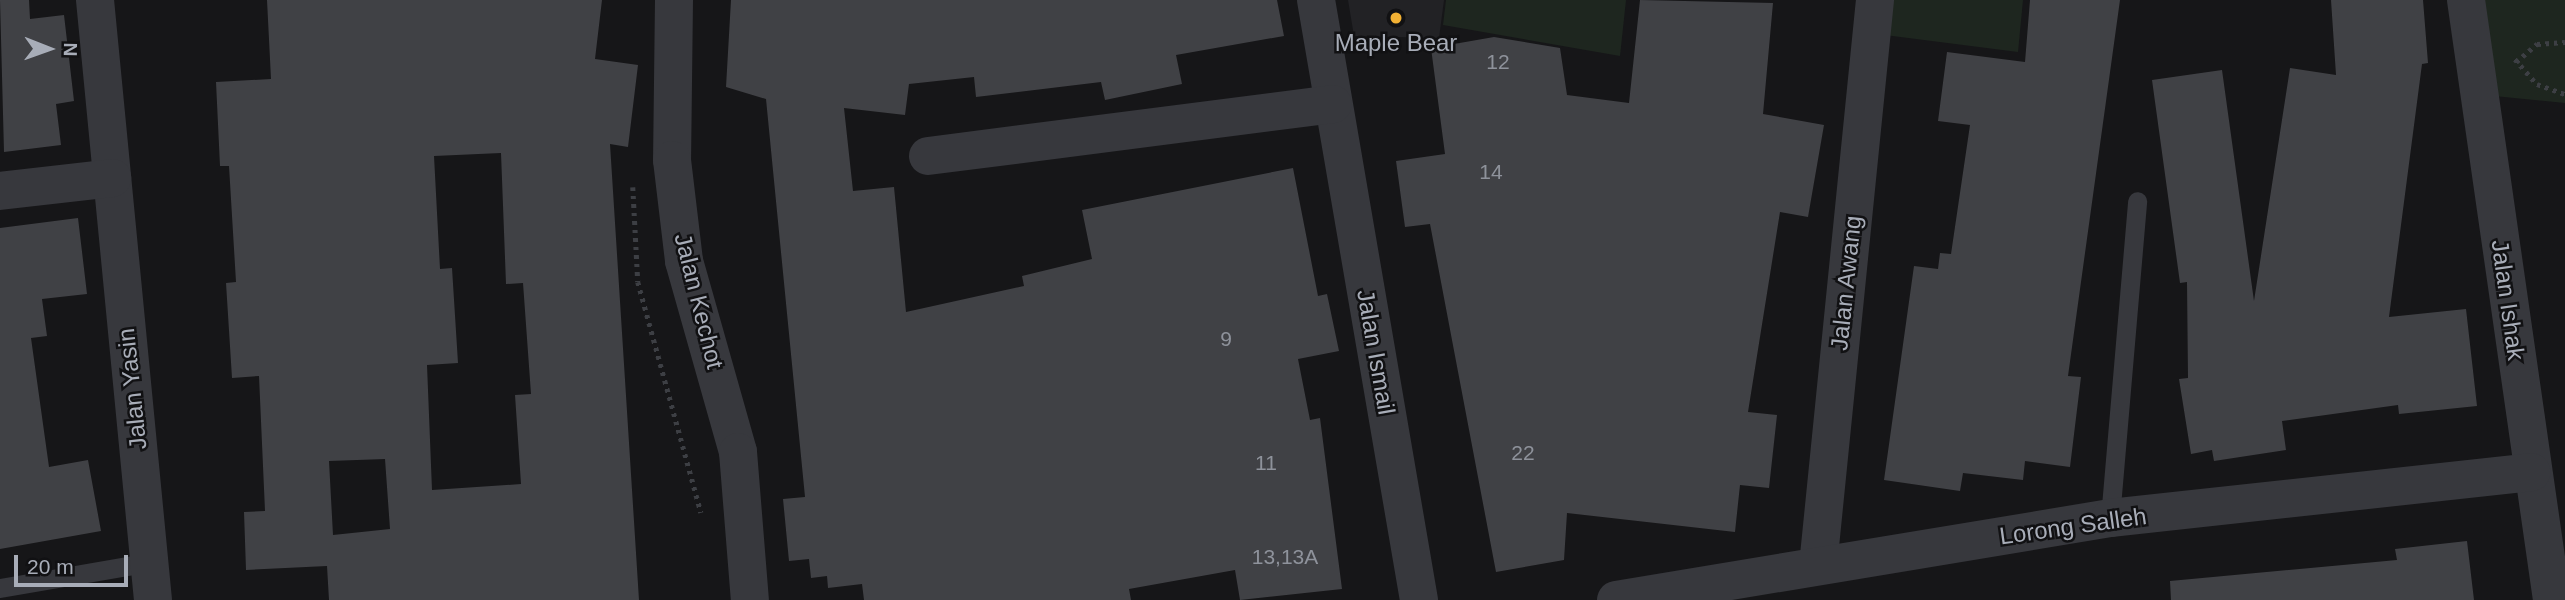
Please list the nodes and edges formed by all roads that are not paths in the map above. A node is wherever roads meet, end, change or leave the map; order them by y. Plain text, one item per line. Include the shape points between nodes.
1 (95, 0) edge
2 (674, 0) edge
3 (1316, 0) edge
4 (1875, 0) edge
5 (2466, 0) edge
6 (1333, 104) junction
7 (928, 156) dead end
8 (112, 177) junction
9 (0, 191) edge
10 (2137, 201) dead end
11 (2532, 471) junction
12 (2110, 518) junction
13 (150, 562) junction
14 (1818, 566) junction
15 (0, 588) edge
16 (152, 600) edge
17 (750, 600) edge
18 (1419, 600) edge
19 (1616, 600) edge
20 (2552, 600) edge

1 - 8 street, Jalan Yasin
2 - 17 street, Jalan Kechot via 672,160 684,261 738,452
3 - 6 street, Jalan Ismail
4 - 14 street, Jalan Awang
5 - 11 street, Jalan Ishak
6 - 7 street
6 - 18 street, Jalan Ismail
8 - 9 street
8 - 13 street, Jalan Yasin
10 - 12 lane
11 - 12 street, Lorong Salleh
11 - 20 street, Jalan Ishak
12 - 14 street, Lorong Salleh
13 - 15 lane
13 - 16 street, Jalan Yasin
14 - 19 street, Lorong Salleh

